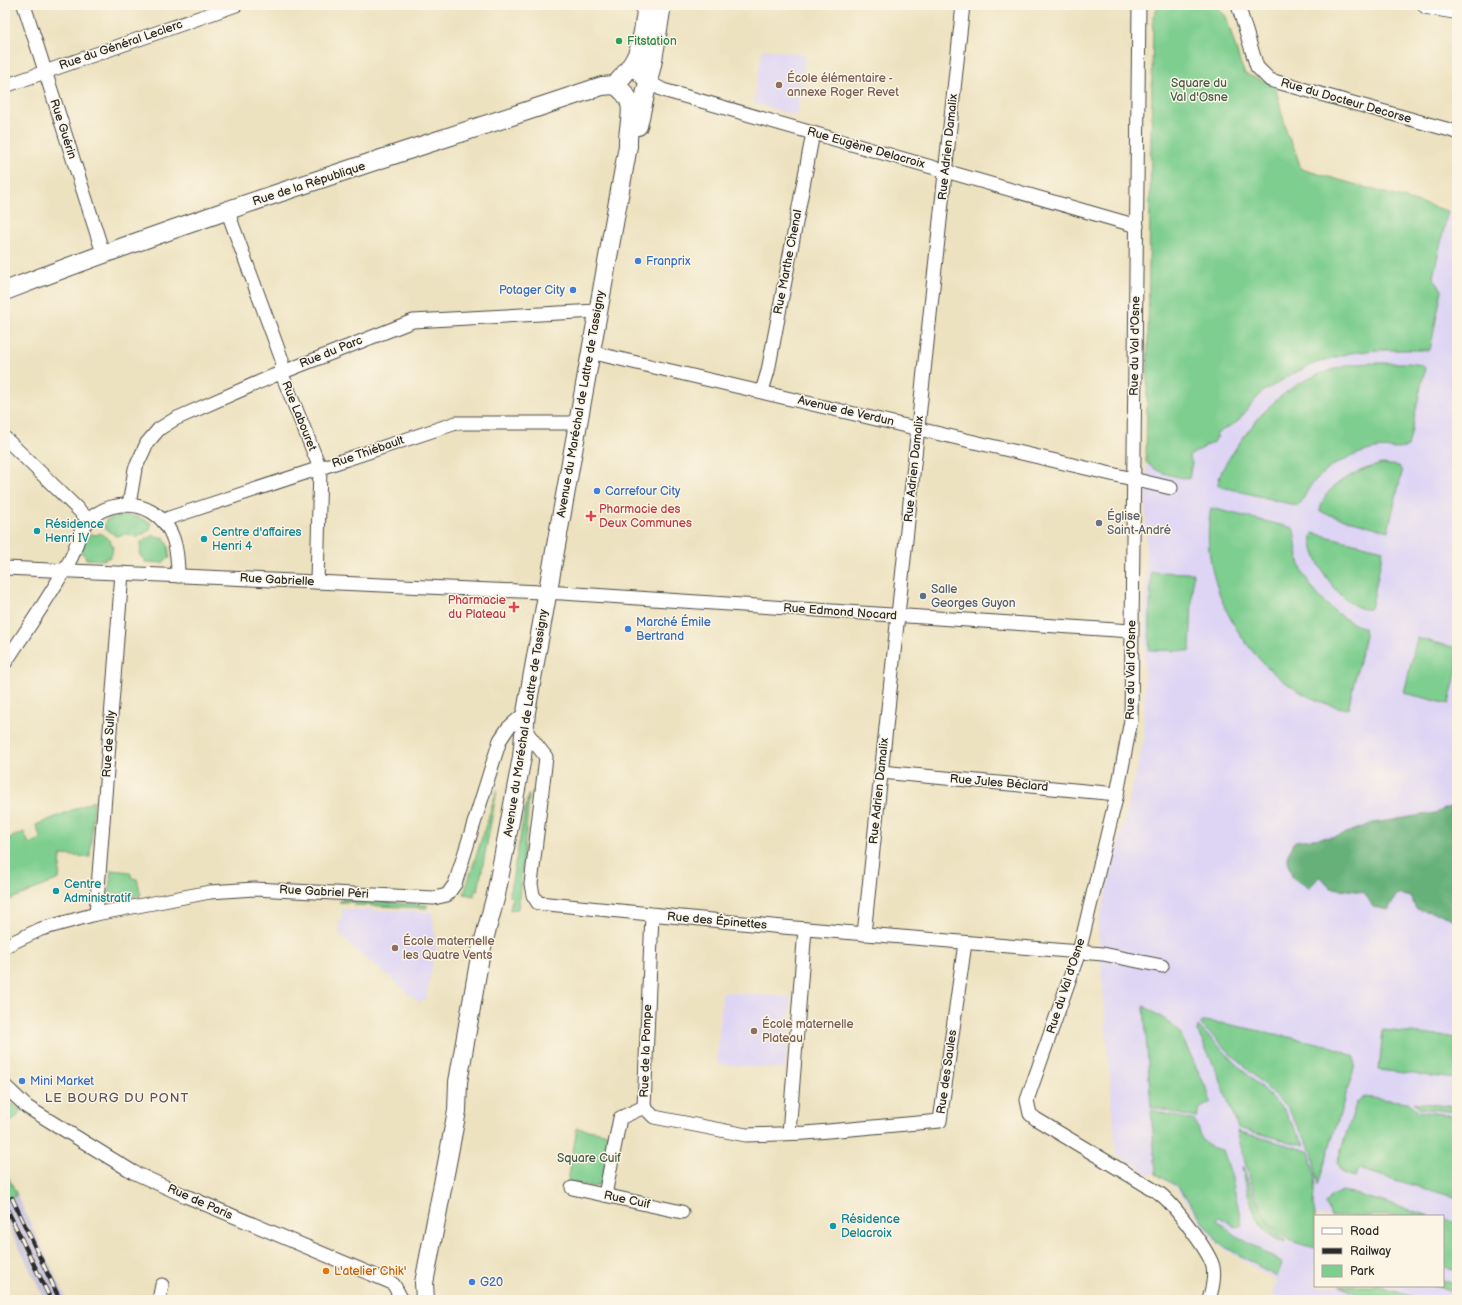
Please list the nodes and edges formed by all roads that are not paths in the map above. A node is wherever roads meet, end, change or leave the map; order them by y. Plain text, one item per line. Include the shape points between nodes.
1 (24, 5) edge
2 (236, 5) edge
3 (646, 5) edge
4 (662, 5) edge
5 (964, 5) edge
6 (1139, 5) edge
7 (1238, 5) edge
8 (1427, 5) edge
9 (1457, 10) edge
10 (639, 53) junction
11 (45, 72) junction
12 (615, 85) junction
13 (5, 86) edge
14 (645, 86) junction
15 (1457, 132) edge
16 (812, 133) junction
17 (628, 146) junction
18 (946, 171) junction
19 (227, 210) junction
20 (1136, 226) junction
21 (103, 253) junction
22 (5, 291) edge
23 (597, 311) junction
24 (590, 352) junction
25 (281, 372) junction
26 (762, 391) junction
27 (579, 422) junction
28 (918, 427) junction
29 (5, 438) edge
30 (320, 468) junction
31 (1134, 480) junction
32 (1171, 488) dead end
33 (129, 505) junction
34 (89, 520) junction
35 (164, 521) junction
36 (5, 568) edge
37 (63, 571) junction
38 (122, 574) junction
39 (178, 576) junction
40 (317, 582) junction
41 (548, 592) junction
42 (898, 615) junction
43 (1131, 631) junction
44 (5, 663) edge
45 (526, 712) junction
46 (525, 730) junction
47 (881, 772) junction
48 (1117, 794) junction
49 (96, 914) junction
50 (652, 915) junction
51 (805, 929) junction
52 (864, 934) junction
53 (965, 943) junction
54 (5, 946) edge
55 (1079, 952) junction
56 (1162, 966) dead end
57 (5, 1086) edge
58 (644, 1107) junction
59 (789, 1133) junction
60 (572, 1188) dead end
61 (605, 1195) junction
62 (682, 1212) dead end
63 (162, 1285) dead end
64 (159, 1300) edge
65 (402, 1300) edge
66 (425, 1300) edge
67 (1209, 1300) edge

1 - 11 street, Rue Guérin
2 - 11 street, Rue du Général Leclerc
3 - 10 main road, Avenue du Maréchal de Lattre de Tassigny
4 - 14 main road, Avenue du Maréchal de Lattre de Tassigny
5 - 18 street, Rue Adrien Damalix
6 - 20 street, Rue du Val d'Osne
7 - 15 street, Rue du Docteur Decorse via 1257,67 1270,80
8 - 9 main road
10 - 12 main road, Avenue du Maréchal de Lattre de Tassigny via 629,70
10 - 14 street, Avenue du Maréchal de Lattre de Tassigny via 639,73
11 - 13 street, Rue du Général Leclerc
11 - 21 street, Rue Guérin
12 - 17 main road, Avenue du Maréchal de Lattre de Tassigny via 626,93 631,104 627,130
12 - 19 main road, Rue de la République via 602,86
14 - 16 street, Rue Eugène Delacroix
14 - 17 main road, Avenue du Maréchal de Lattre de Tassigny via 637,129
16 - 18 street, Rue Eugène Delacroix
16 - 26 street, Rue Marthe Chenal via 768,371
17 - 23 main road, Avenue du Maréchal de Lattre de Tassigny
18 - 20 street, Rue Eugène Delacroix
18 - 28 street, Rue Adrien Damalix
19 - 21 main road, Rue de la République
19 - 25 street, Rue Labouret via 282,360
20 - 31 street, Rue du Val d'Osne
21 - 22 main road, Rue de la République
23 - 24 main road, Avenue du Maréchal de Lattre de Tassigny
23 - 25 street, Rue du Parc via 413,321
24 - 26 street, Avenue de Verdun
24 - 27 main road, Avenue du Maréchal de Lattre de Tassigny
25 - 30 street, Rue Labouret
25 - 33 street, Rue du Parc via 221,397 174,419 159,429 147,443 134,469
26 - 28 street, Avenue de Verdun
27 - 30 street, Rue Thiébault via 456,423
27 - 41 main road, Avenue du Maréchal de Lattre de Tassigny
28 - 31 street, Avenue de Verdun
28 - 42 street, Rue Adrien Damalix
29 - 34 street
30 - 35 street, Rue Thiébault
30 - 40 street, Rue Labouret
31 - 32 street, Avenue de Verdun
31 - 43 street, Rue du Val d'Osne
33 - 34 street via 110,507
33 - 35 street via 149,510
34 - 37 street via 79,535 71,559
35 - 39 street via 177,549
36 - 37 street, Rue Gabrielle
37 - 38 street, Rue Gabrielle
37 - 44 street
38 - 39 street, Rue Gabrielle
38 - 49 street, Rue de Sully
39 - 40 street, Rue Gabrielle
40 - 41 street, Rue Gabrielle
41 - 42 street, Rue Edmond Nocard
41 - 45 main road, Avenue du Maréchal de Lattre de Tassigny
42 - 43 street, Rue Edmond Nocard
42 - 47 street, Rue Adrien Damalix
43 - 48 street, Rue du Val d'Osne via 1131,720
45 - 46 main road, Avenue du Maréchal de Lattre de Tassigny
45 - 49 street, Rue Gabriel Péri via 508,728 500,740 456,884 447,895 434,898 246,889 210,892
46 - 50 street, Rue des Épinettes via 546,757 531,884 538,903
46 - 66 main road, Avenue du Maréchal de Lattre de Tassigny via 500,873 481,951 458,1082 457,1111 424,1283
47 - 48 street, Rue Jules Béclard
47 - 52 street, Rue Adrien Damalix
48 - 55 street, Rue du Val d'Osne
49 - 54 street, Rue Gabriel Péri via 41,929
50 - 51 street, Rue des Épinettes
50 - 58 street, Rue de la Pompe
51 - 52 street, Rue des Épinettes
51 - 59 street
52 - 53 street, Rue des Épinettes
53 - 55 street, Rue des Épinettes
53 - 59 street, Rue des Saules via 940,1121
55 - 56 street, Rue des Épinettes via 1103,954
55 - 67 street, Rue du Val d'Osne via 1031,1086 1027,1100 1030,1114 1169,1201 1211,1258 1214,1278
57 - 65 street, Rue de Paris via 27,1107 132,1172 390,1282
58 - 59 street via 654,1117 746,1135
58 - 61 street, Rue de la Pompe via 620,1118
60 - 61 street, Rue Cuif
61 - 62 street, Rue Cuif
63 - 64 street

